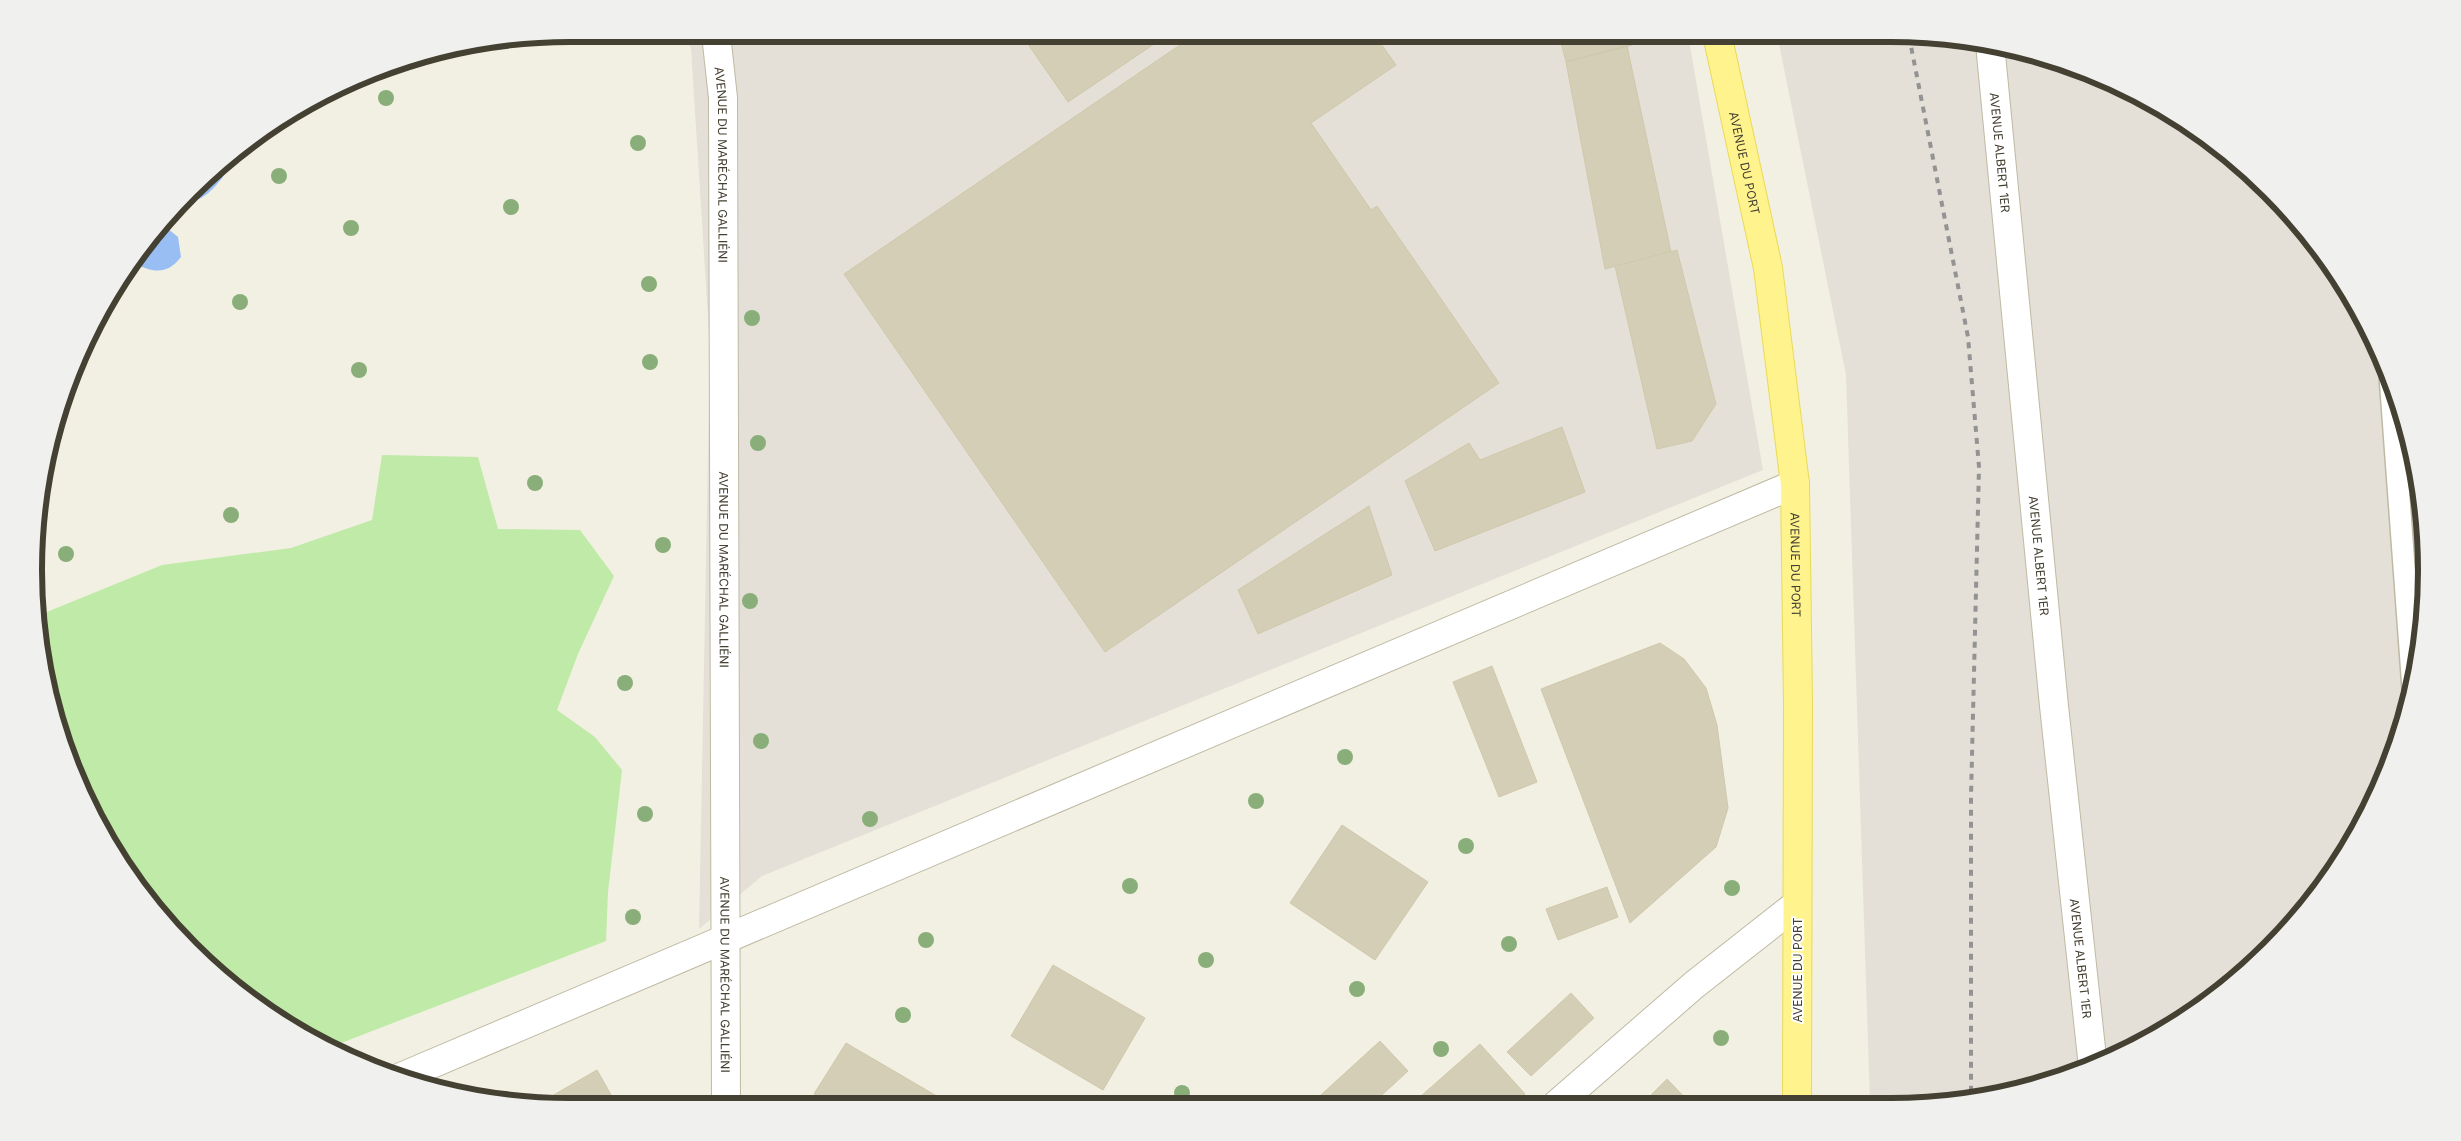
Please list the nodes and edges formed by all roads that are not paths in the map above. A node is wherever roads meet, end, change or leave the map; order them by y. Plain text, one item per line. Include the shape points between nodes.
1 (717, 42) edge
2 (1718, 42) edge
3 (1991, 52) edge
4 (2392, 408) edge
5 (1795, 484) junction
6 (2411, 658) edge
7 (1797, 904) junction
8 (726, 940) junction
9 (2092, 1058) edge
10 (410, 1073) edge
11 (726, 1098) edge
12 (1564, 1098) edge
13 (1797, 1098) edge

1 - 8 street, AVENUE DU MARÉCHAL GALLIÉNI via 724,98
2 - 5 main road, AVENUE DU PORT via 1768,268
3 - 9 street, AVENUE ALBERT 1ER via 2052,687
4 - 6 lane
5 - 7 main road, AVENUE DU PORT
5 - 8 street
7 - 12 street via 1694,985
7 - 13 main road, AVENUE DU PORT
8 - 10 street
8 - 11 street, AVENUE DU MARÉCHAL GALLIÉNI

